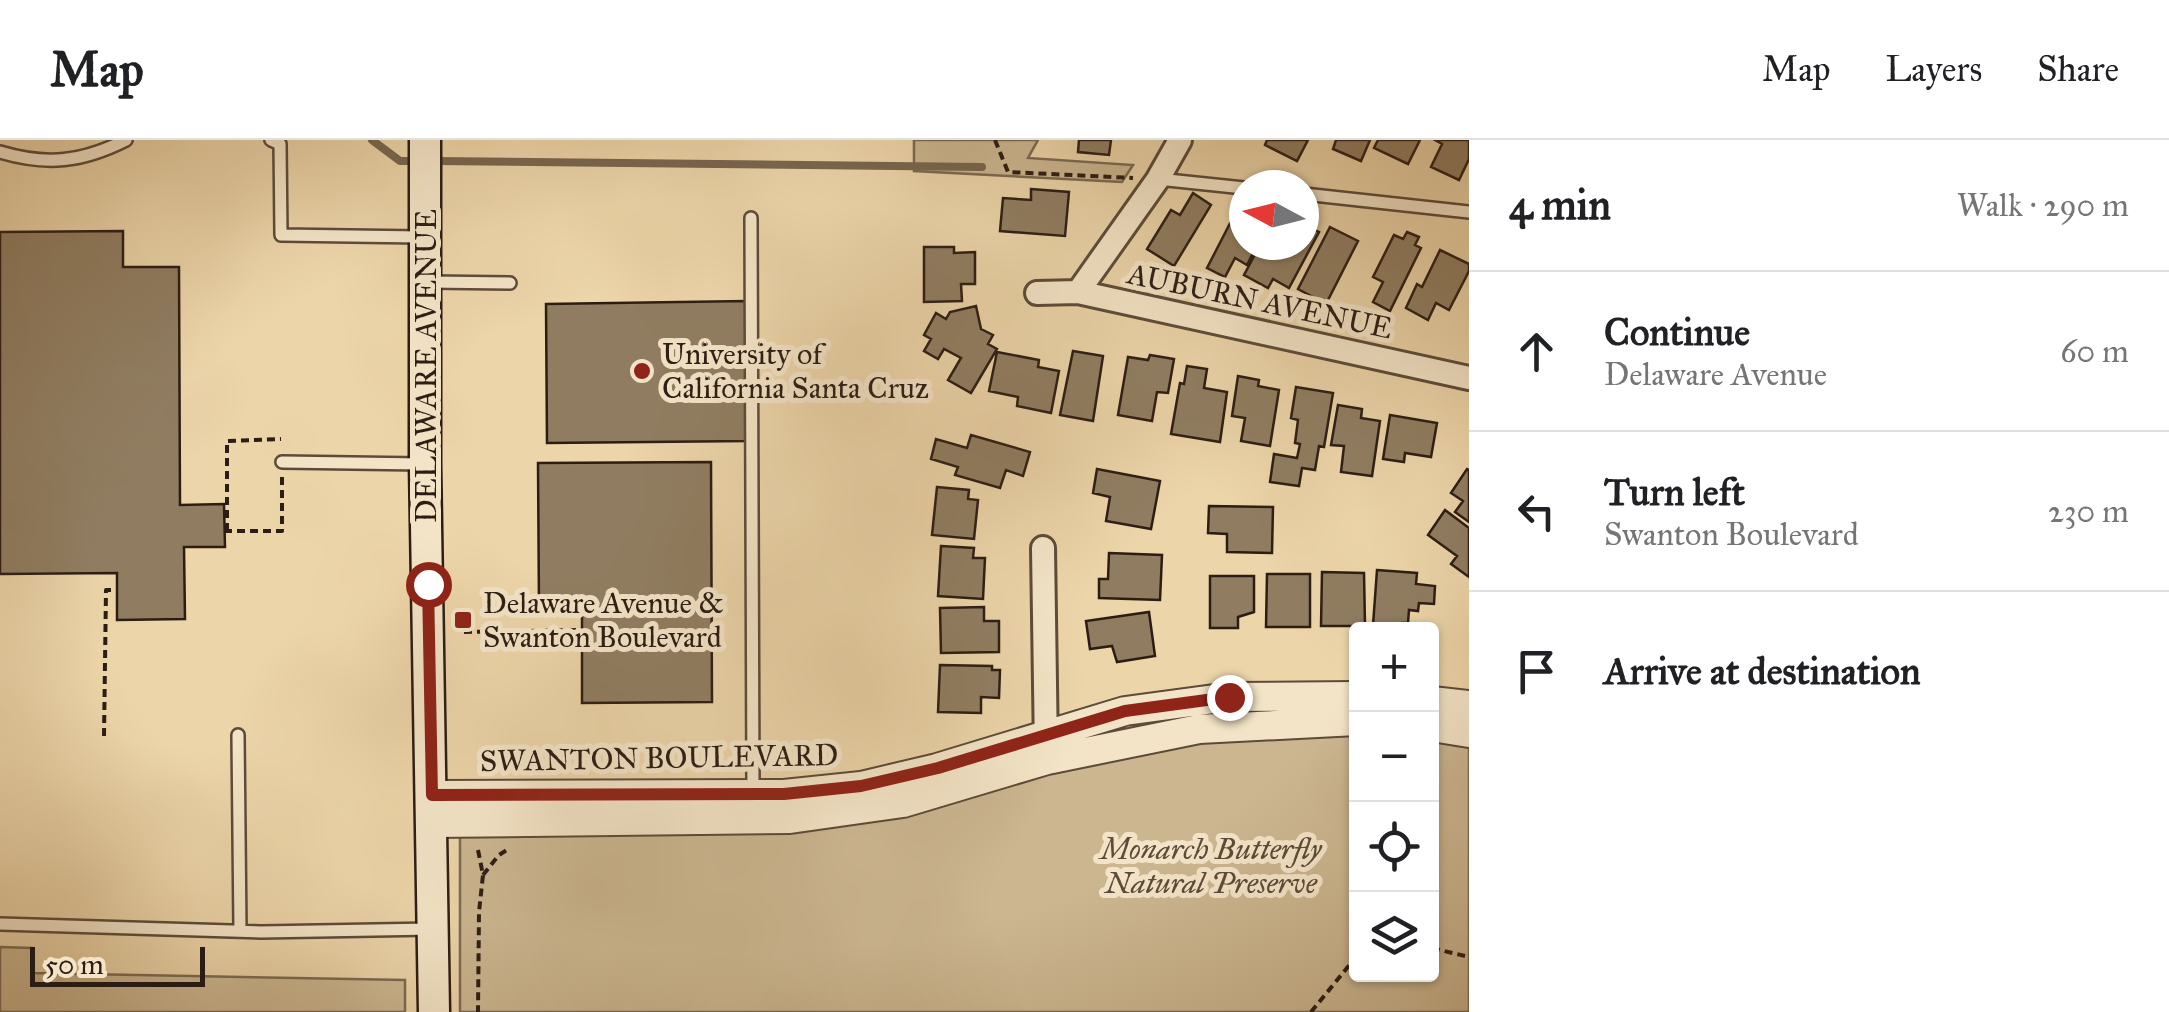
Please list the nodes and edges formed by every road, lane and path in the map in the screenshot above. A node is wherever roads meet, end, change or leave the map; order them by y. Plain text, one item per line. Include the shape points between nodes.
1 (126, 140) edge
2 (271, 140) edge
3 (425, 140) edge
4 (995, 140) edge
5 (1180, 140) edge
6 (0, 152) edge
7 (1158, 180) junction
8 (1229, 187) edge
9 (1319, 196) edge
10 (1469, 212) edge
11 (751, 218) dead end
12 (425, 237) junction
13 (425, 282) junction
14 (510, 283) dead end
15 (1078, 292) junction
16 (1037, 294) dead end
17 (1469, 378) edge
18 (281, 439) dead end
19 (282, 462) joint
20 (425, 464) junction
21 (1043, 548) dead end
22 (117, 590) dead end
23 (582, 630) dead end
24 (464, 632) dead end
25 (1349, 696) edge
26 (1349, 721) edge
27 (238, 735) dead end
28 (104, 736) dead end
29 (1046, 748) junction
30 (753, 794) junction
31 (432, 809) junction
32 (478, 850) dead end
33 (0, 924) edge
34 (432, 929) junction
35 (240, 931) junction
36 (1439, 950) edge
37 (1469, 957) edge
38 (1349, 966) edge
39 (434, 1012) edge
40 (478, 1012) edge
41 (1311, 1012) edge

1 - 6 lane via 98,154 36,162
2 - 12 lane via 280,144 280,235
3 - 12 main road, DELAWARE AVENUE
4 - 7 path via 1008,172
5 - 7 street
7 - 8 lane
7 - 15 street
9 - 10 lane
11 - 30 lane
12 - 13 main road, DELAWARE AVENUE
13 - 14 lane
13 - 20 main road, DELAWARE AVENUE
15 - 16 street, AUBURN AVENUE
15 - 17 street, AUBURN AVENUE
18 - 19 path via 227,440 226,530 282,531
19 - 20 lane
20 - 31 main road, DELAWARE AVENUE
21 - 29 street
22 - 28 path via 106,590
23 - 24 path
25 - 29 street, SWANTON BOULEVARD via 1229,697 1125,711
26 - 29 street, SWANTON BOULEVARD via 1199,729
27 - 35 lane
29 - 30 street, SWANTON BOULEVARD via 861,786
29 - 31 street, SWANTON BOULEVARD via 903,803 790,819
30 - 31 street, SWANTON BOULEVARD
31 - 34 main road, DELAWARE AVENUE
32 - 40 path via 484,874
33 - 35 lane
34 - 35 lane
34 - 39 main road, DELAWARE AVENUE
36 - 37 path
38 - 41 path

